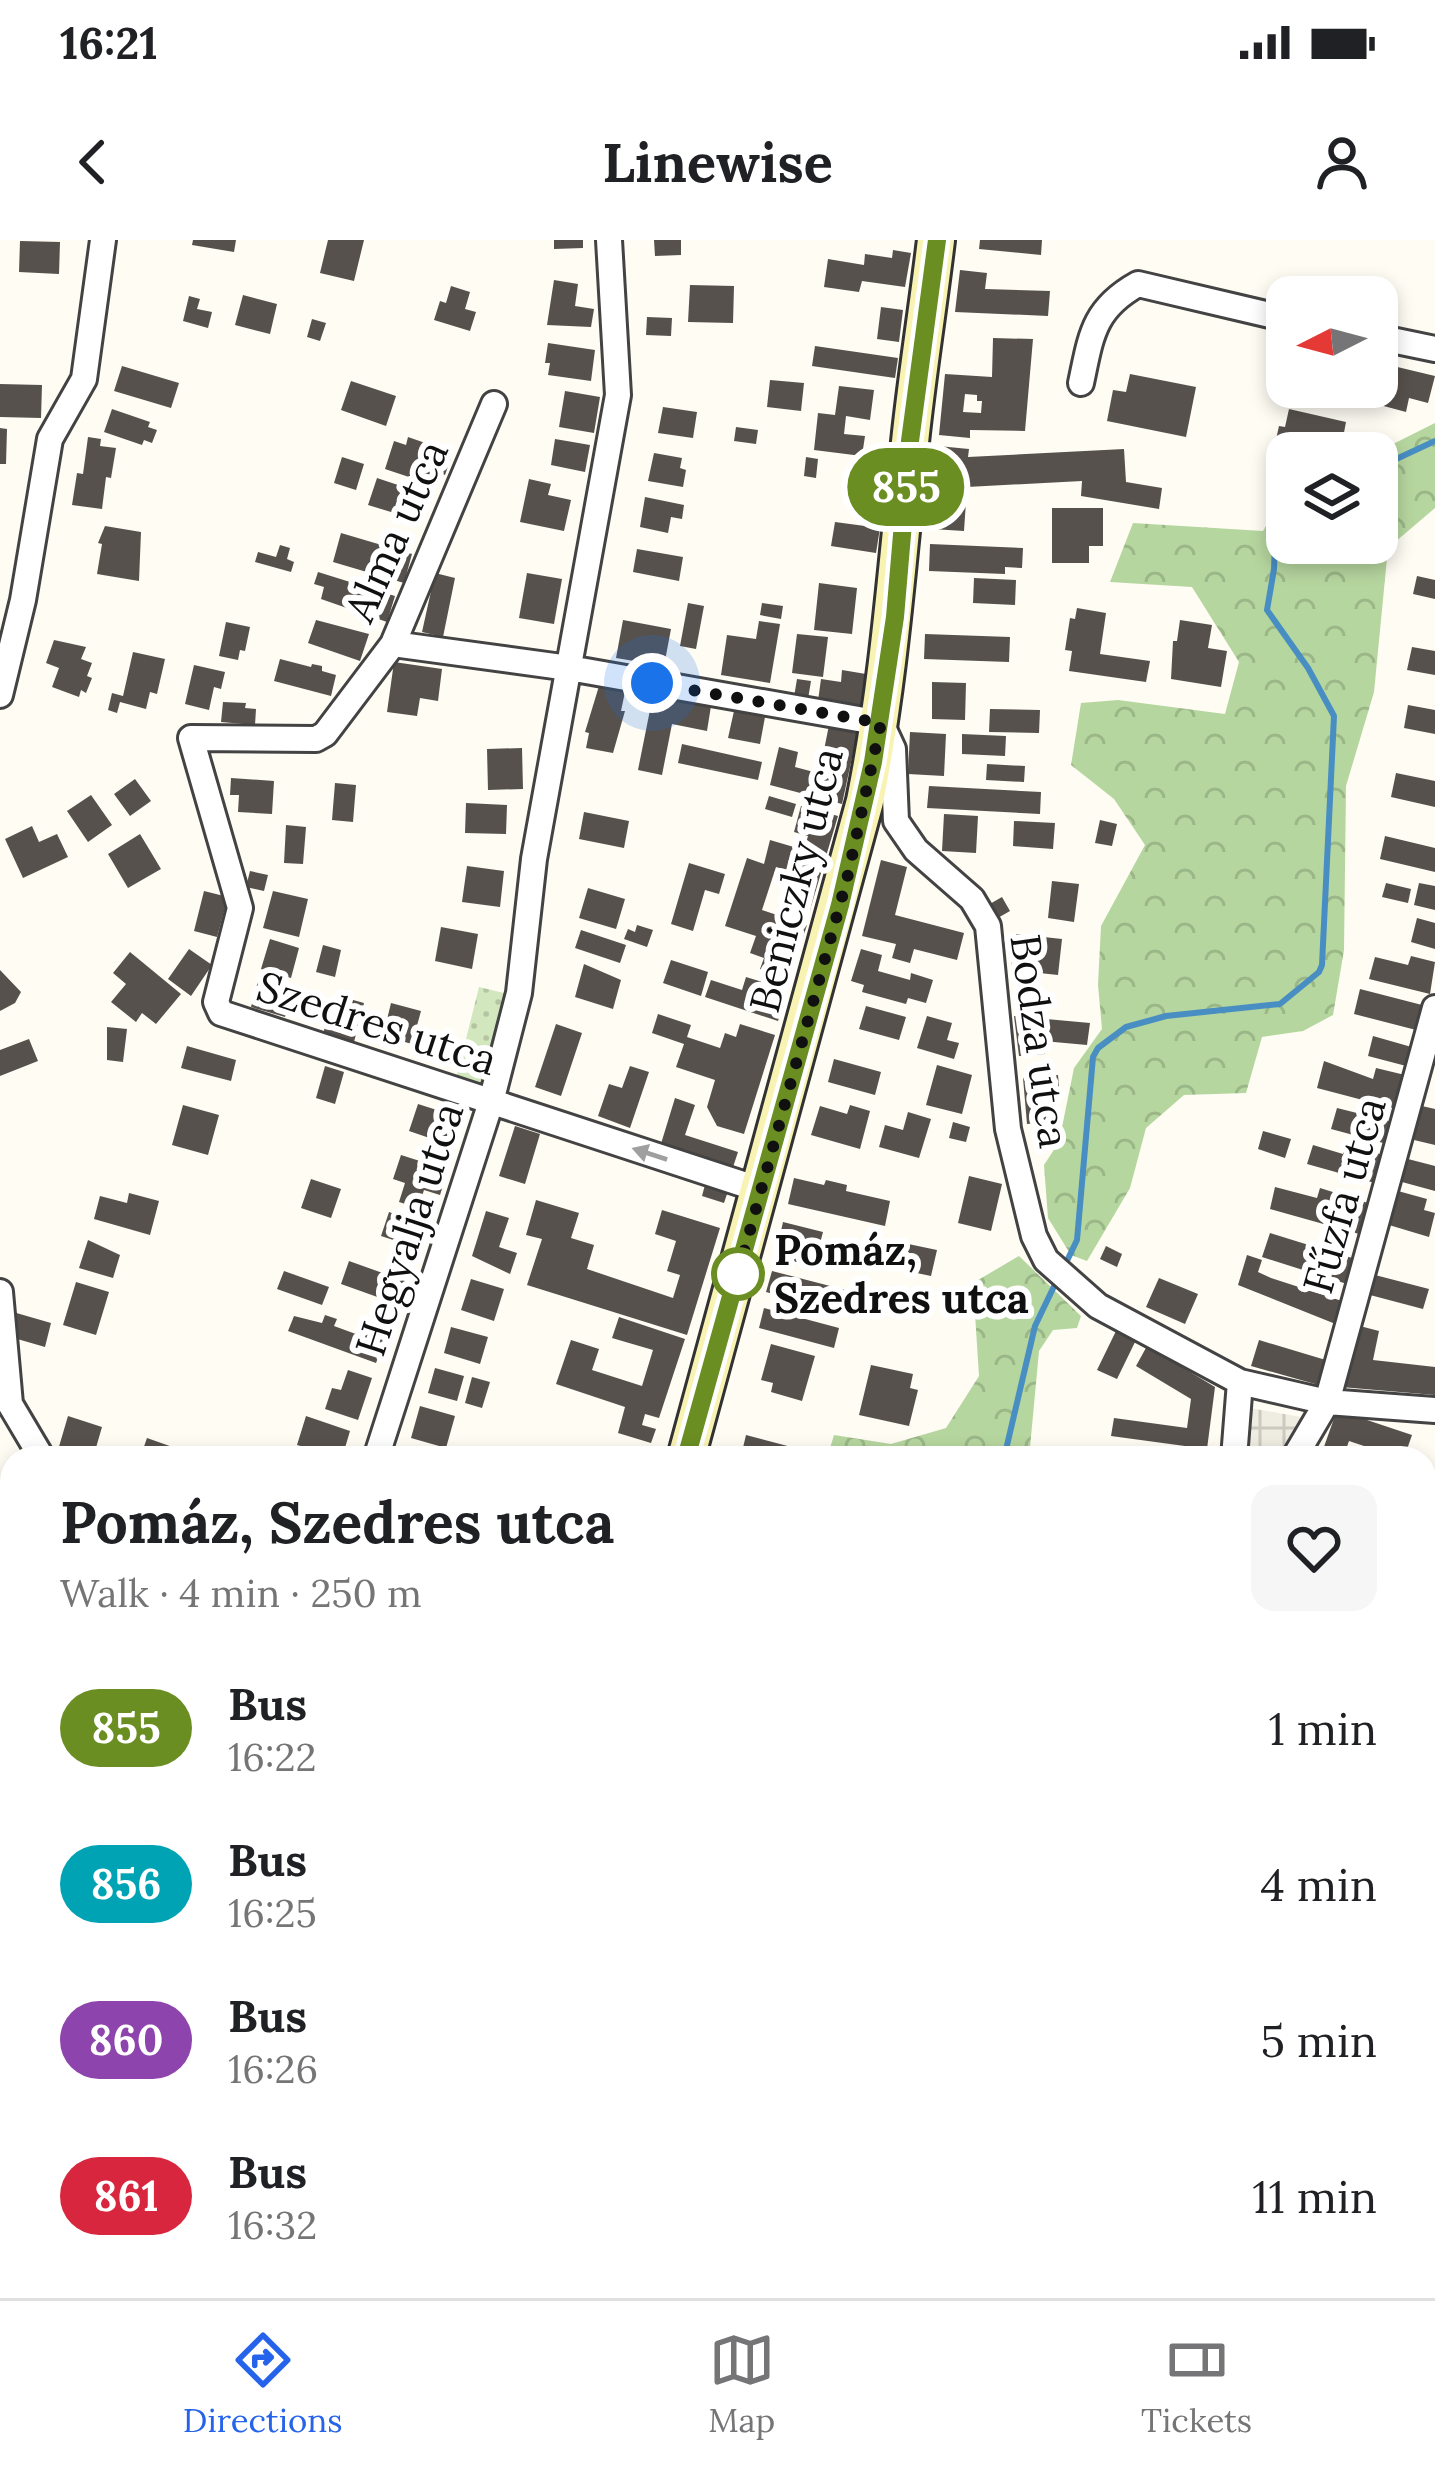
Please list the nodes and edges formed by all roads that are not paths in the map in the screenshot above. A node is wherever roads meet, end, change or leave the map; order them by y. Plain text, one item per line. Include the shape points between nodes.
1 (103, 240) edge
2 (609, 240) edge
3 (937, 240) edge
4 (1266, 315) edge
5 (1398, 342) edge
6 (1435, 349) edge
7 (1081, 383) dead end
8 (494, 404) dead end
9 (393, 644) junction
10 (568, 668) junction
11 (0, 695) edge
12 (881, 723) junction
13 (316, 739) joint
14 (1435, 1008) edge
15 (491, 1102) junction
16 (761, 1190) junction
17 (0, 1292) edge
18 (1240, 1382) junction
19 (1327, 1402) junction
20 (1435, 1410) edge
21 (35, 1446) edge
22 (380, 1446) edge
23 (689, 1446) edge
24 (1235, 1446) edge
25 (1301, 1446) edge

1 - 11 street via 84,380 50,439
2 - 10 street, Hegyalja utca via 618,395
3 - 12 main road, Beniczky utca
4 - 7 street via 1138,284 1103,310
5 - 6 street
8 - 9 street, Alma utca
9 - 10 street
9 - 13 street, Alma utca
10 - 12 street
10 - 15 street, Hegyalja utca via 519,993
12 - 16 main road, Beniczky utca
12 - 18 street, Bodza utca via 893,749 896,821 916,850 973,899 988,926 1008,1129 1046,1259 1098,1306
13 - 15 street, Szedres utca via 191,738 239,904 216,1002 221,1013
14 - 19 street, Fűzfa utca
16 -> 15 street, Szedres utca
15 - 22 street, Hegyalja utca
16 - 23 main road, Beniczky utca
17 - 21 street via 10,1404
18 - 19 street
18 - 24 street
19 - 20 street
19 - 25 street, Fűzfa utca

